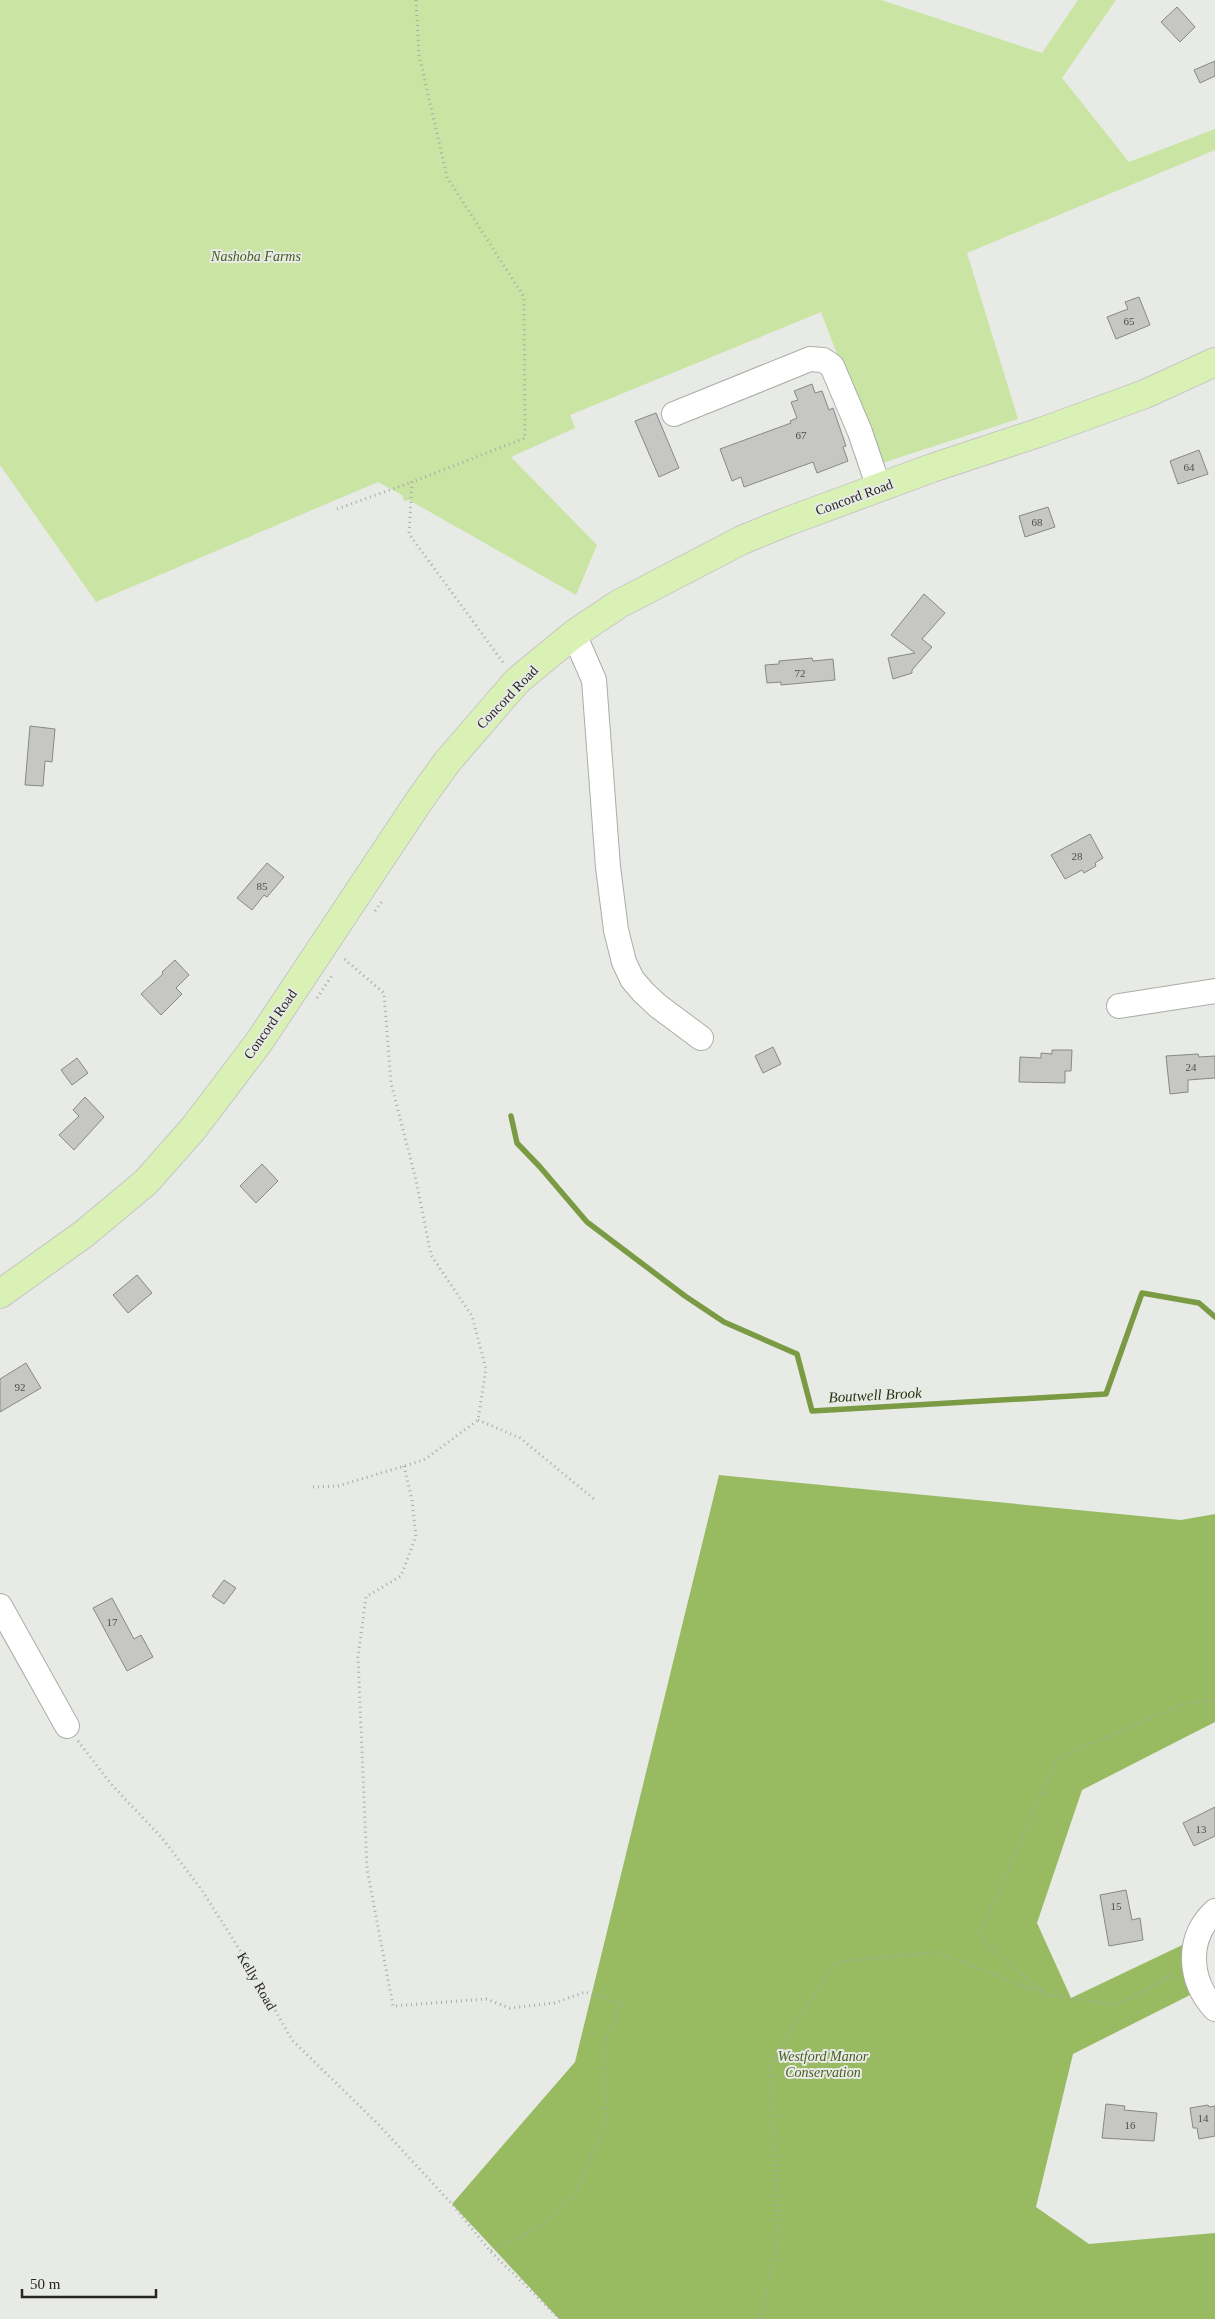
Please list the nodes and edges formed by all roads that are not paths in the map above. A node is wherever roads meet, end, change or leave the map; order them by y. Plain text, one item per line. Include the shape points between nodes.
1 (1215, 362) edge
2 (674, 414) dead end
3 (879, 488) junction
4 (574, 634) junction
5 (1215, 991) edge
6 (1119, 1006) dead end
7 (701, 1038) dead end
8 (0, 1294) edge
9 (0, 1606) edge
10 (67, 1726) road end
11 (1215, 1911) edge
12 (1215, 2009) edge

1 - 3 main road, Concord Road via 1146,394
2 - 3 street via 810,359 823,360 832,366
3 - 4 main road, Concord Road via 742,540 619,604
4 - 7 street via 594,680 608,867 616,930 624,962 643,992
4 - 8 main road, Concord Road via 517,681 448,762 259,1042 193,1129 146,1182 84,1233
5 - 6 street
9 - 10 street
11 - 12 street via 1197,1938 1193,1964 1200,1990

